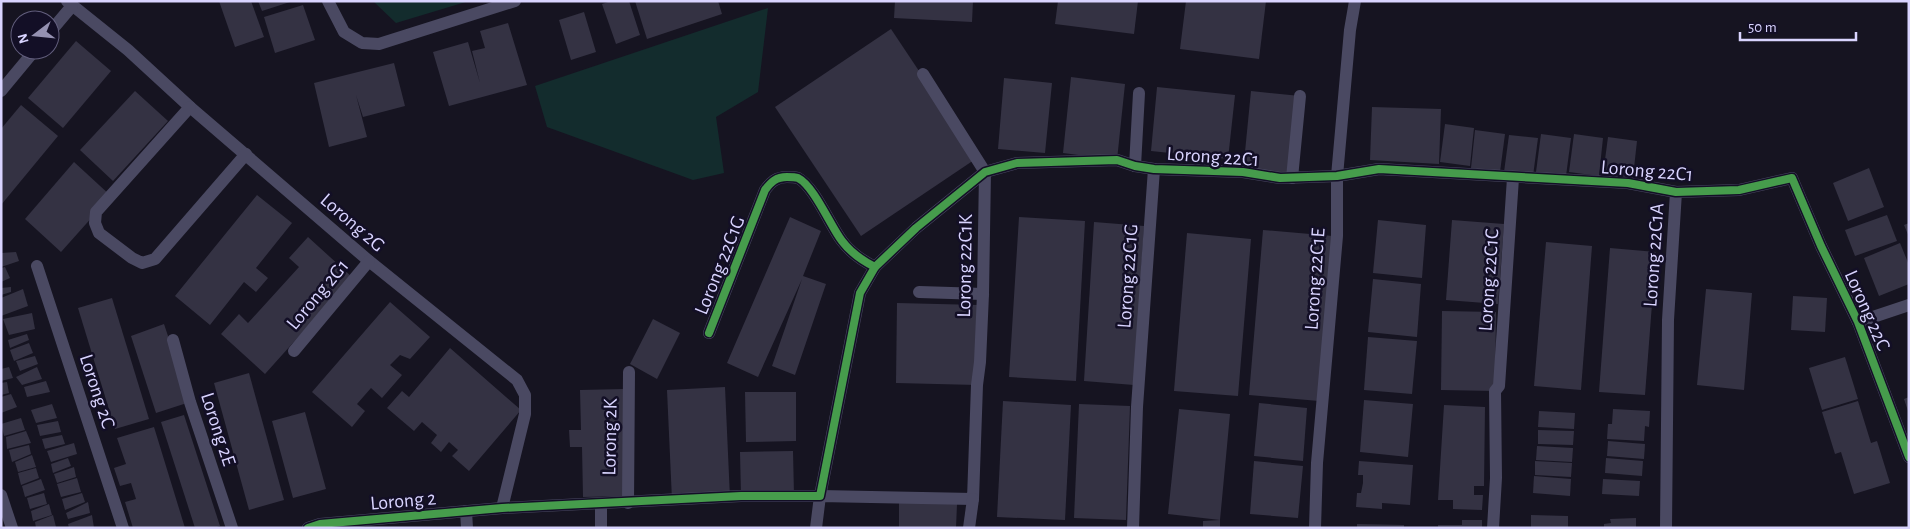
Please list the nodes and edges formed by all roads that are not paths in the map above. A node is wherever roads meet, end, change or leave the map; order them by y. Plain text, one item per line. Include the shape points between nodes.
1 (328, 1) edge
2 (514, 1) edge
3 (1355, 1) edge
4 (69, 4) edge
5 (60, 17) edge
6 (27, 60) edge
7 (923, 74) dead end
8 (1, 91) edge
9 (1139, 93) dead end
10 (1300, 96) dead end
11 (190, 107) junction
12 (246, 154) junction
13 (1135, 166) junction
14 (1154, 169) junction
15 (985, 172) junction
16 (1337, 176) junction
17 (1292, 178) junction
18 (1513, 178) junction
19 (1792, 178) joint
20 (1676, 192) junction
21 (369, 261) junction
22 (37, 266) dead end
23 (876, 267) junction
24 (919, 292) dead end
25 (983, 294) junction
26 (1909, 305) edge
27 (1858, 322) junction
28 (709, 333) dead end
29 (173, 340) dead end
30 (294, 351) dead end
31 (629, 372) dead end
32 (1909, 458) edge
33 (1, 495) edge
34 (820, 496) junction
35 (973, 499) junction
36 (628, 503) junction
37 (601, 504) junction
38 (502, 508) junction
39 (466, 511) junction
40 (12, 528) edge
41 (123, 528) edge
42 (232, 528) edge
43 (308, 528) edge
44 (467, 528) edge
45 (601, 528) edge
46 (816, 528) edge
47 (969, 528) edge
48 (1133, 528) edge
49 (1315, 528) edge
50 (1493, 528) edge
51 (1666, 528) edge

1 - 2 street via 344,32 362,43 379,44
3 - 16 street, Lorong 22C1E
4 - 5 street
4 - 11 street, Lorong 2G via 128,50
6 - 8 street
7 - 15 street
9 - 13 street
10 - 17 street
11 - 12 street, Lorong 2G
11 - 12 street via 96,212 95,223 99,233 142,263 155,259
12 - 21 street, Lorong 2G
13 - 14 street, Lorong 22C1
13 - 15 street, Lorong 22C1 via 1116,160 1017,163
14 - 17 street, Lorong 22C1 via 1243,172
14 - 48 street, Lorong 22C1G
15 - 23 street, Lorong 22C1 via 916,228
15 - 25 street, Lorong 22C1K
16 - 17 street, Lorong 22C1
16 - 18 street, Lorong 22C1 via 1379,170
16 - 49 street, Lorong 22C1E via 1337,236 1317,463
18 - 20 street, Lorong 22C1 via 1628,183
18 - 50 street, Lorong 22C1C via 1499,386 1495,391
19 - 20 street, Lorong 22C1 via 1739,190
19 - 27 street, Lorong 22C
20 - 51 street, Lorong 22C1A via 1668,320
21 - 30 street, Lorong 2G1
21 - 38 street, Lorong 2G via 517,380 526,395 525,414
22 - 41 street, Lorong 2C
23 - 28 street, Lorong 22C1G via 863,261 842,241 806,184 798,178 783,177 772,181 765,190
23 - 34 street, Lorong 22C1 via 860,293
24 - 25 street
25 - 35 street, Lorong 22C1K
26 - 27 street
27 - 32 street, Lorong 22C
29 - 42 street, Lorong 2E
31 - 36 street, Lorong 2K
33 - 40 street
34 - 35 street, Lorong 2
34 - 36 street, Lorong 2 via 741,496
34 - 46 street, Lorong 22C1
35 - 47 street, Lorong 22C1K
36 - 37 street, Lorong 2
37 - 38 street, Lorong 2
37 - 45 street
38 - 39 street, Lorong 2
39 - 43 street, Lorong 2 via 320,524
39 - 44 street

